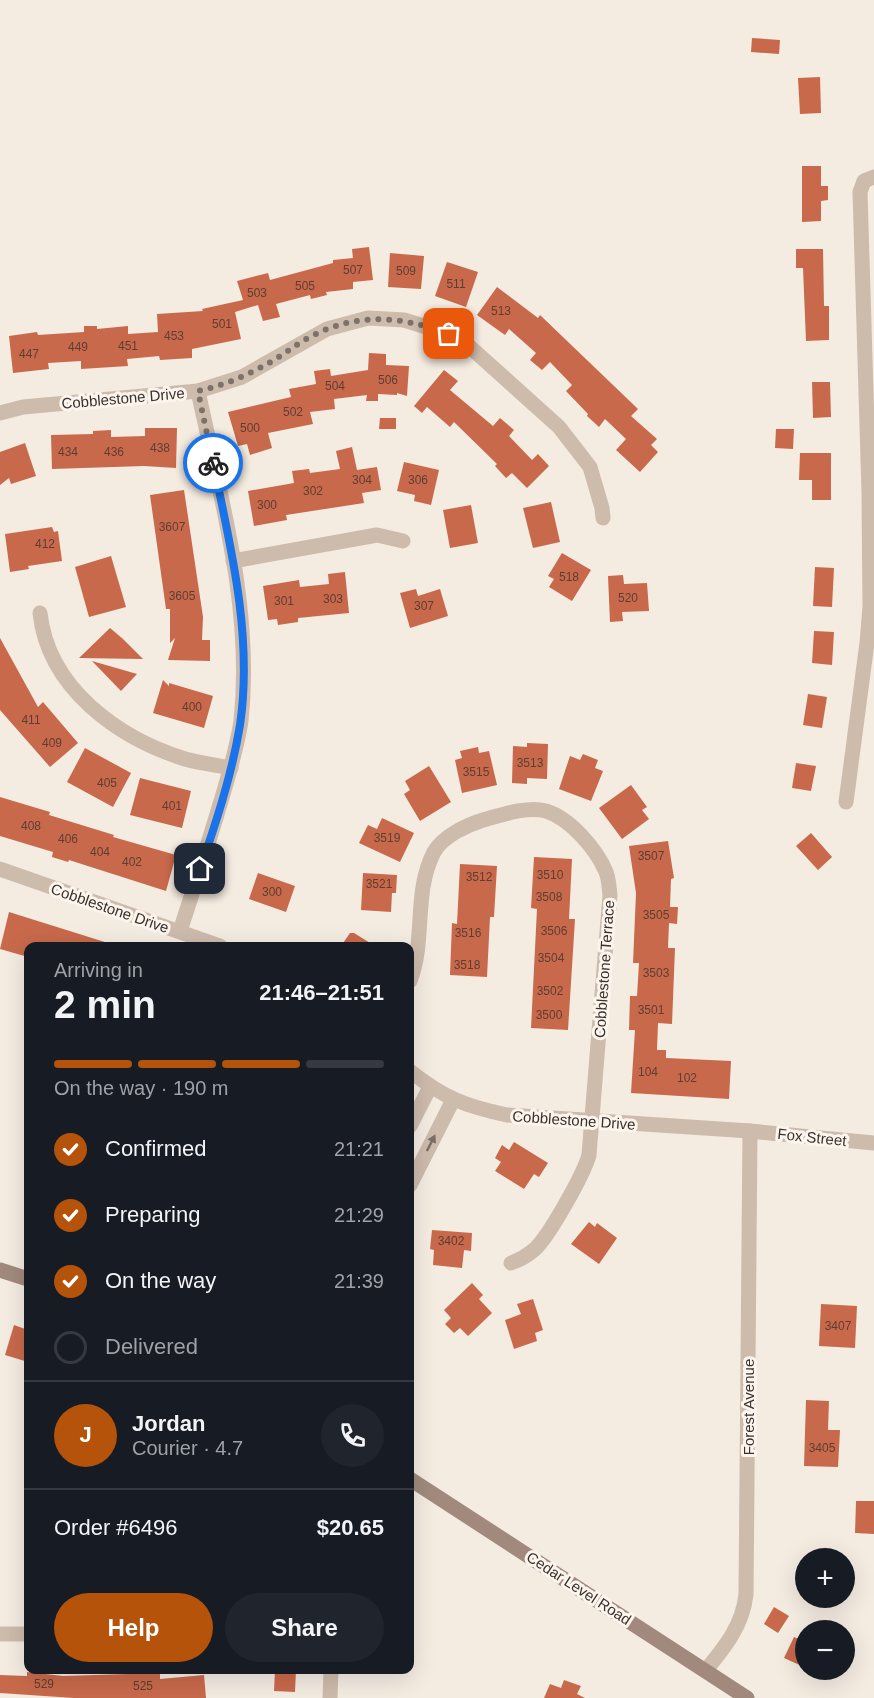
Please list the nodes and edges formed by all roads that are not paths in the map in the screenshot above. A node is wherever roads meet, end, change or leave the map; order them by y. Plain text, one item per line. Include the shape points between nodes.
1 (872, 177) edge
2 (198, 391) junction
3 (0, 413) edge
4 (872, 492) edge
5 (603, 518) dead end
6 (403, 541) dead end
7 (233, 561) junction
8 (40, 613) dead end
9 (231, 768) junction
10 (846, 802) dead end
11 (0, 869) edge
12 (180, 931) junction
13 (209, 942) edge
14 (414, 971) edge
15 (414, 1074) edge
16 (430, 1087) junction
17 (453, 1100) junction
18 (414, 1118) edge
19 (593, 1122) junction
20 (750, 1131) junction
21 (874, 1143) edge
22 (414, 1177) edge
23 (511, 1263) dead end
24 (0, 1270) edge
25 (24, 1278) edge
26 (414, 1482) edge
27 (0, 1634) edge
28 (24, 1634) edge
29 (706, 1670) junction
30 (331, 1674) edge
31 (330, 1698) edge
32 (747, 1698) edge

1 - 4 street via 864,181 860,192
2 - 3 street, Cobblestone Drive via 23,407
2 - 5 street, Cobblestone Drive via 242,377 309,337 348,322 380,318 427,325 470,347 559,427 590,467
2 - 7 street
4 - 10 street via 867,643
6 - 7 street via 377,535
7 - 9 street via 243,690
8 - 9 street via 46,646 55,662 84,700 105,719 152,746 187,759
9 - 12 street
11 - 12 street, Cobblestone Drive
12 - 13 street, Cobblestone Drive
14 - 19 street, Cobblestone Terrace via 424,877 435,849 470,823 508,812 546,811 570,825 607,874 610,895
15 - 16 street, Cobblestone Drive
16 - 17 street, Cobblestone Drive
16 - 18 street
17 - 19 street, Cobblestone Drive via 507,1115
22 -> 17 street
19 - 20 street, Cobblestone Drive
19 - 23 street, Cobblestone Terrace via 585,1171 536,1247
20 - 21 street, Fox Street
20 - 29 street, Forest Avenue via 746,1594 742,1619
24 - 25 main road
26 - 29 main road, Cedar Level Road
27 - 28 street
29 - 32 main road, Cedar Level Road
30 - 31 street

